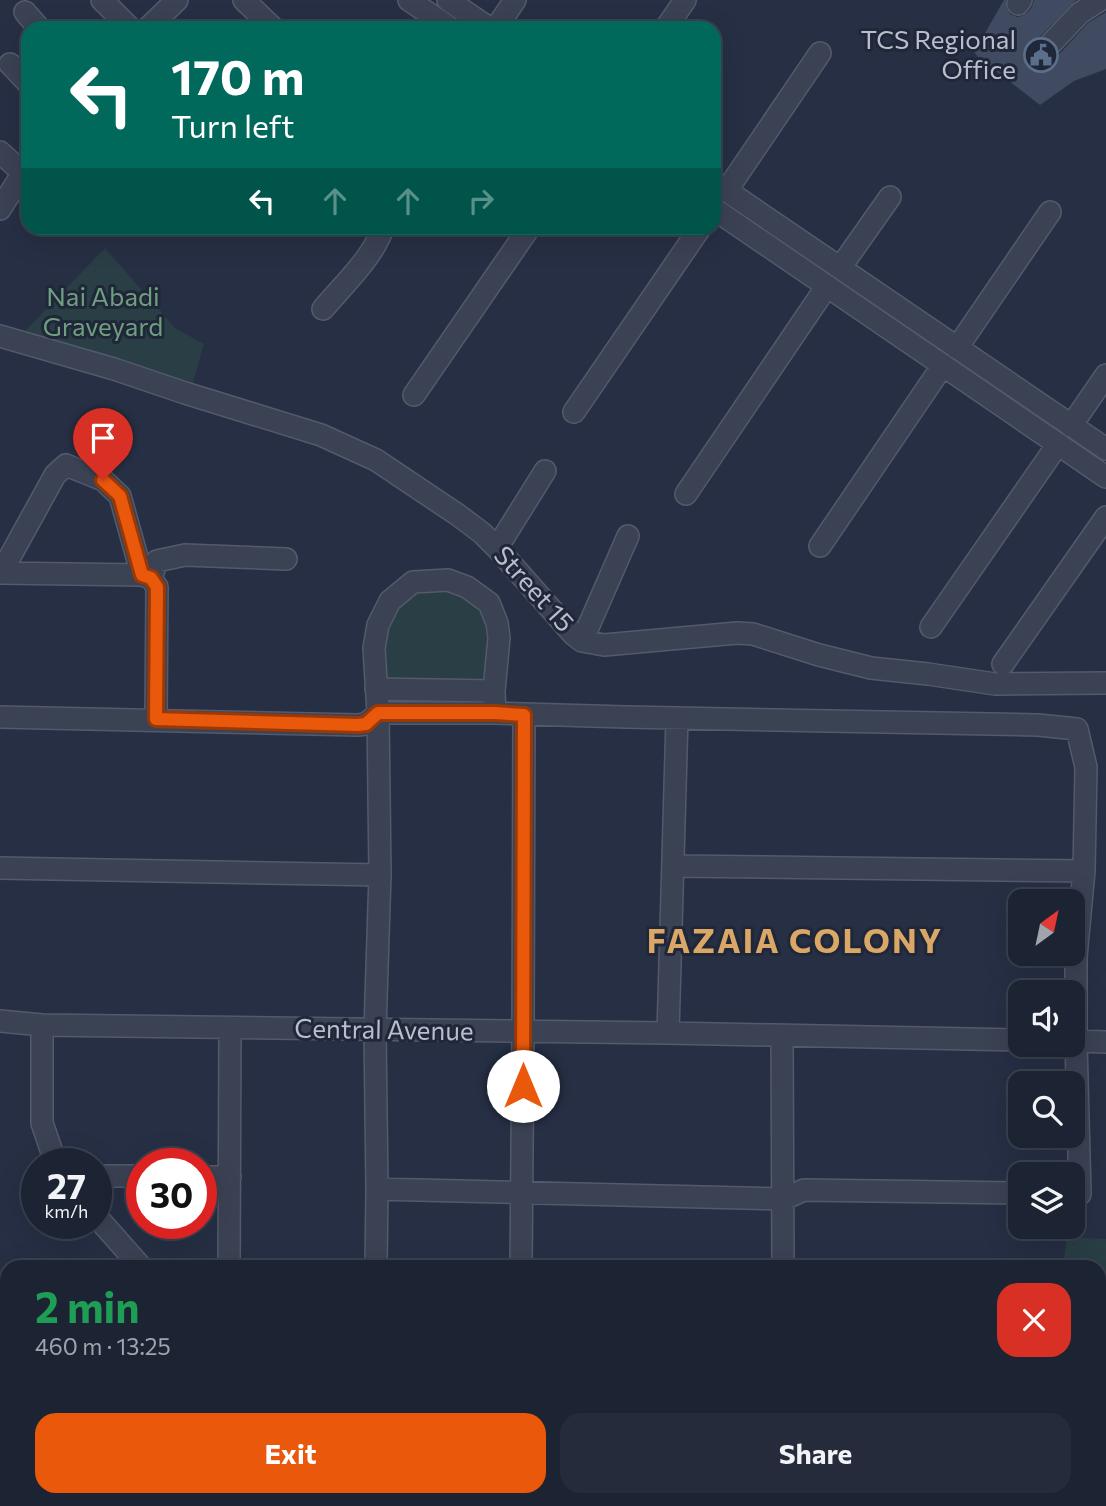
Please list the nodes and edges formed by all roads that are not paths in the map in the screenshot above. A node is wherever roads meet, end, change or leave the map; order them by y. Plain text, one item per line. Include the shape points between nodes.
1 (102, 0) edge
2 (177, 0) edge
3 (244, 0) edge
4 (409, 0) edge
5 (448, 0) edge
6 (515, 0) edge
7 (685, 0) edge
8 (1100, 0) edge
9 (123, 21) edge
10 (155, 21) edge
11 (266, 21) edge
12 (440, 21) edge
13 (479, 21) edge
14 (501, 21) edge
15 (671, 21) edge
16 (1043, 51) dead end
17 (820, 53) dead end
18 (10, 64) dead end
19 (21, 76) edge
20 (0, 152) edge
21 (21, 166) edge
22 (21, 177) edge
23 (721, 185) edge
24 (721, 187) edge
25 (890, 197) dead end
26 (0, 209) edge
27 (1049, 212) dead end
28 (721, 214) edge
29 (380, 235) edge
30 (524, 235) edge
31 (695, 235) edge
32 (840, 268) junction
33 (827, 286) junction
34 (323, 309) dead end
35 (0, 335) edge
36 (957, 348) junction
37 (943, 365) junction
38 (1106, 375) edge
39 (414, 395) dead end
40 (574, 412) dead end
41 (1071, 426) junction
42 (1058, 444) junction
43 (1106, 449) edge
44 (545, 471) dead end
45 (1106, 477) edge
46 (686, 494) dead end
47 (1106, 517) edge
48 (628, 537) dead end
49 (820, 546) dead end
50 (497, 548) junction
51 (286, 559) dead end
52 (1, 573) edge
53 (147, 577) junction
54 (931, 627) dead end
55 (582, 641) junction
56 (1003, 664) dead end
57 (1106, 683) edge
58 (376, 689) junction
59 (494, 691) junction
60 (378, 713) junction
61 (495, 713) junction
62 (524, 715) junction
63 (0, 717) edge
64 (677, 718) junction
65 (156, 719) junction
66 (673, 866) junction
67 (0, 868) edge
68 (1084, 871) junction
69 (380, 875) junction
70 (1076, 980) edge
71 (0, 1021) edge
72 (41, 1024) junction
73 (230, 1028) junction
74 (375, 1030) junction
75 (523, 1032) junction
76 (668, 1033) junction
77 (782, 1036) junction
78 (1008, 1040) edge
79 (1085, 1041) edge
80 (1106, 1042) edge
81 (1076, 1057) edge
82 (51, 1148) edge
83 (1079, 1162) edge
84 (217, 1177) edge
85 (230, 1177) junction
86 (377, 1189) junction
87 (523, 1193) junction
88 (1008, 1193) edge
89 (784, 1199) junction
90 (112, 1234) edge
91 (135, 1260) edge
92 (229, 1260) edge
93 (376, 1260) edge
94 (521, 1260) edge
95 (783, 1260) edge

1 - 9 street
2 - 10 street
3 - 11 street
4 - 12 street
5 - 13 street
6 - 14 street
7 - 15 street
8 - 16 street via 1080,13
17 - 23 street
18 - 19 street
20 - 21 street
22 - 26 street
24 - 32 street
25 - 32 street
27 - 36 street
28 - 33 street
29 - 34 street via 369,255
30 - 39 street
31 - 40 street
32 - 36 street
33 - 37 street
33 - 46 street
35 - 50 street, Street 15 via 321,435 376,460 458,515
36 - 41 street
37 - 42 street
37 - 49 street
38 - 41 street
41 - 43 street
42 - 45 street
42 - 54 street
44 - 50 street
47 - 56 street
48 - 55 street
50 - 55 street, Street 15
51 - 53 street via 186,555 157,561
52 - 53 street
52 - 53 street via 55,475 66,465 103,480 120,496
53 - 65 street via 157,587
55 - 57 street, Street 15 via 604,645 753,634 872,668 995,684
58 - 59 street
58 - 59 street via 374,648 378,625 390,601 413,582 448,580 489,603 499,638
58 - 60 street
59 - 61 street
60 - 61 street
60 - 65 street via 358,725
60 - 69 street
61 - 62 street
62 - 64 street
62 - 75 street
63 - 65 street
64 - 66 street
64 - 68 street via 1077,729 1086,766
66 - 68 street
66 - 76 street
67 - 69 street
68 - 70 street
69 - 74 street
71 - 72 street, Central Avenue
72 - 73 street, Central Avenue
72 - 82 street via 42,1123
73 - 74 street, Central Avenue
73 - 85 street
74 - 75 street, Central Avenue
74 - 86 street
75 - 76 street, Central Avenue
75 - 87 street
76 - 77 street, Central Avenue
77 - 78 street, Central Avenue
77 - 89 street
79 - 80 street
81 - 83 street
84 - 85 street
85 - 92 street
86 - 87 street
86 - 93 street
87 - 89 street
87 - 94 street
88 - 89 street via 804,1190
89 - 95 street
90 - 91 street

